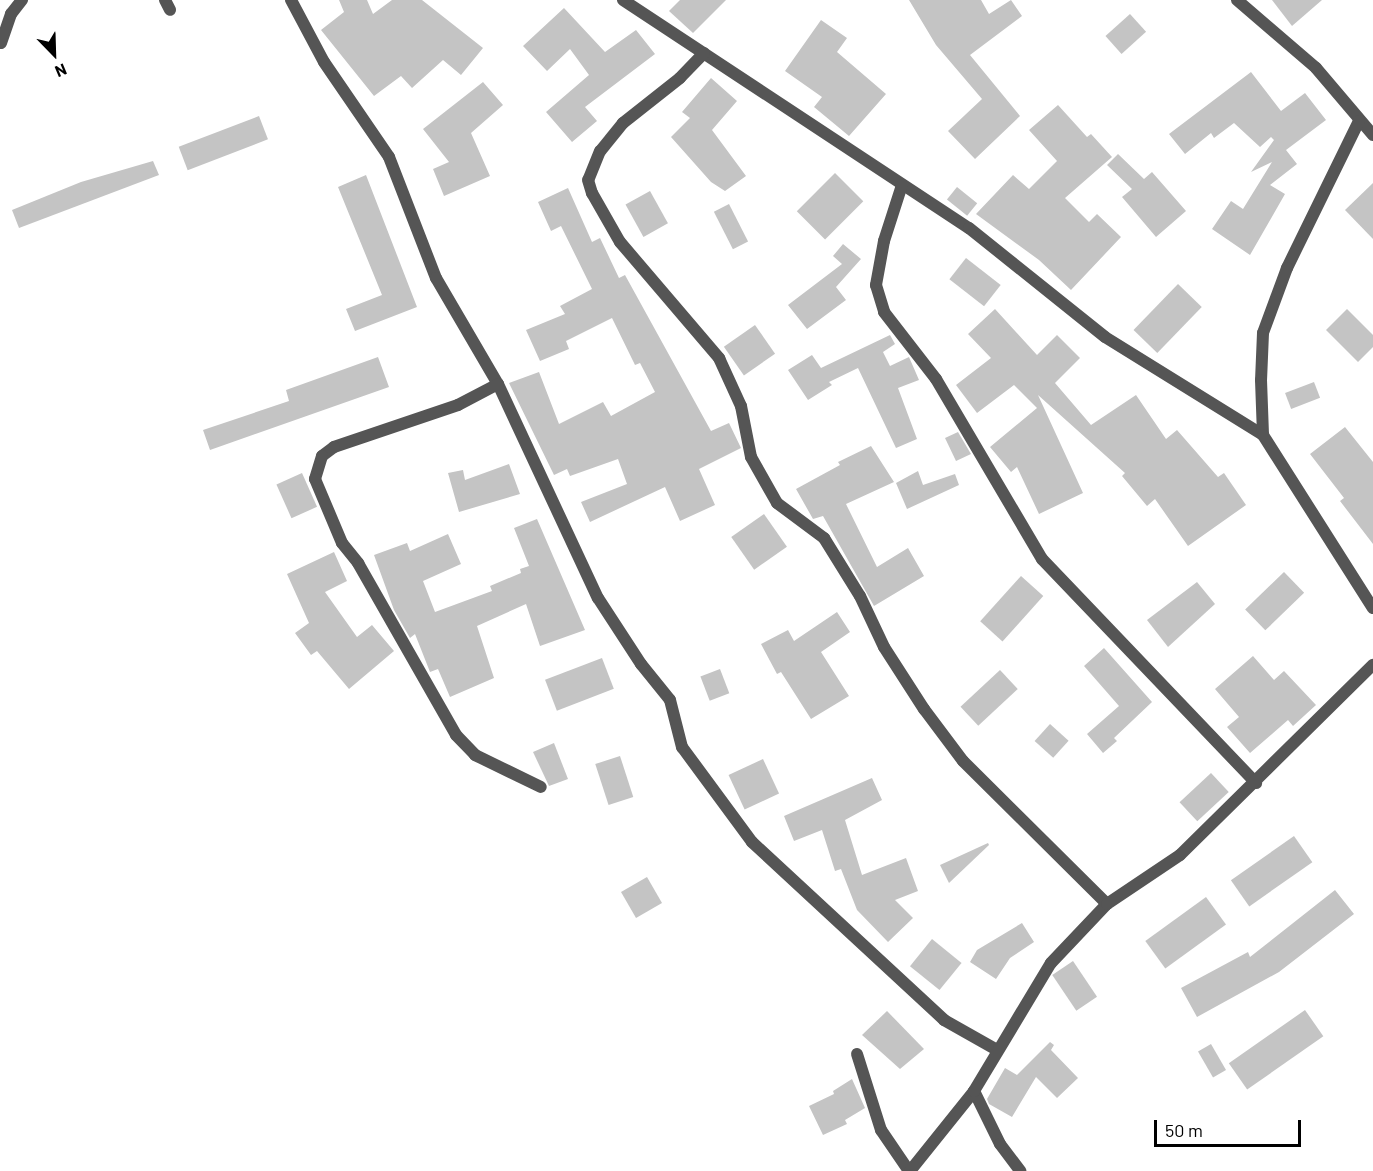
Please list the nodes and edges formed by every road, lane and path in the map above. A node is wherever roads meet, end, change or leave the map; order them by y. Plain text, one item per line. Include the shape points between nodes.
1 (22, 0) edge
2 (291, 0) edge
3 (623, 0) edge
4 (1237, 0) edge
5 (1, 43) edge
6 (704, 54) junction
7 (1359, 121) junction
8 (1373, 135) edge
9 (902, 184) junction
10 (498, 384) junction
11 (1263, 435) junction
12 (1373, 608) edge
13 (1373, 665) edge
14 (1256, 783) junction
15 (541, 787) dead end
16 (1107, 904) junction
17 (997, 1050) junction
18 (856, 1054) dead end
19 (974, 1091) junction
20 (910, 1171) edge
21 (1020, 1171) edge

1 - 5 street via 11,14
2 - 10 street via 324,62 389,157 436,278
3 - 6 street
4 - 7 street via 1316,68
6 - 9 street
6 - 16 street via 623,123 600,152 588,180 592,193 620,242 719,358 741,406 751,457 777,504 824,538 924,709 963,761
7 - 8 street
7 - 11 street via 1287,268 1263,333
9 - 11 street via 969,228 1105,337
9 - 14 street via 884,241 876,285 884,312 936,379 1042,559
10 - 15 street via 458,405 334,447 322,456 315,479 342,543 358,563 456,735 475,755
10 - 17 street via 598,598 640,664 670,700 682,747 752,842 944,1020
11 - 12 street
13 - 14 street
14 - 16 street via 1180,855
16 - 17 street via 1051,963
17 - 19 street
18 - 20 street via 880,1130
19 - 20 street
19 - 21 street via 1000,1144

